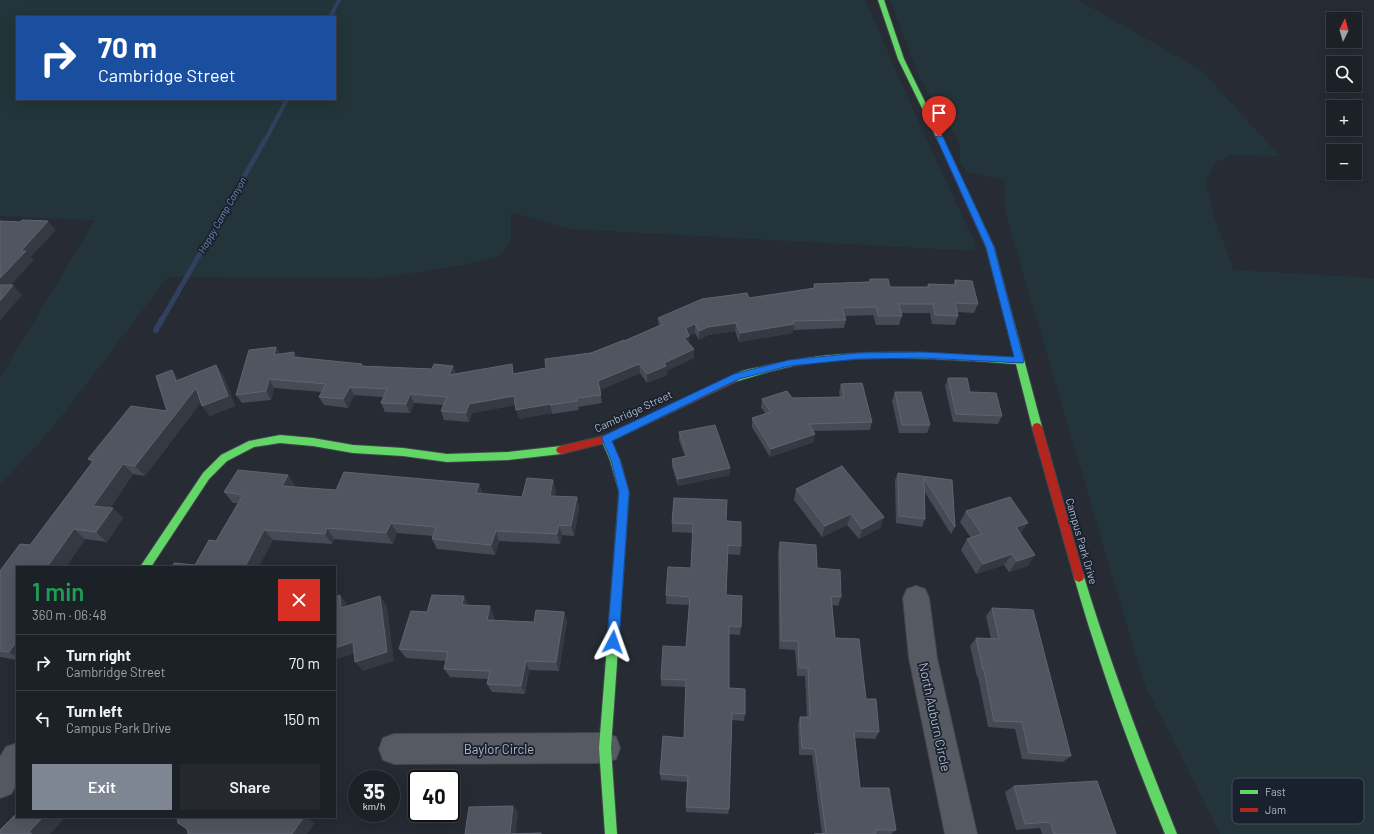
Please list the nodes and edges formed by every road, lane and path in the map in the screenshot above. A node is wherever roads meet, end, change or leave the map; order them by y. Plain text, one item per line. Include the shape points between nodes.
1 (881, 0) edge
2 (1020, 361) junction
3 (606, 439) junction
4 (146, 566) edge
5 (916, 598) dead end
6 (605, 748) junction
7 (394, 750) dead end
8 (16, 759) edge
9 (0, 783) edge
10 (612, 834) edge
11 (961, 834) edge
12 (1171, 834) edge

1 - 2 street, Campus Park Drive via 901,59 990,247
2 - 3 street, Cambridge Street via 922,355 858,356 789,363 737,377
2 - 12 street, Campus Park Drive via 1096,636 1139,758
3 - 4 street, Cambridge Street via 561,450 508,456 447,458 280,439 252,444 224,458 206,476
3 - 6 street via 616,460 624,492
5 - 11 street, North Auburn Circle via 923,658
6 - 7 street, Baylor Circle
6 - 10 street
8 - 9 street

